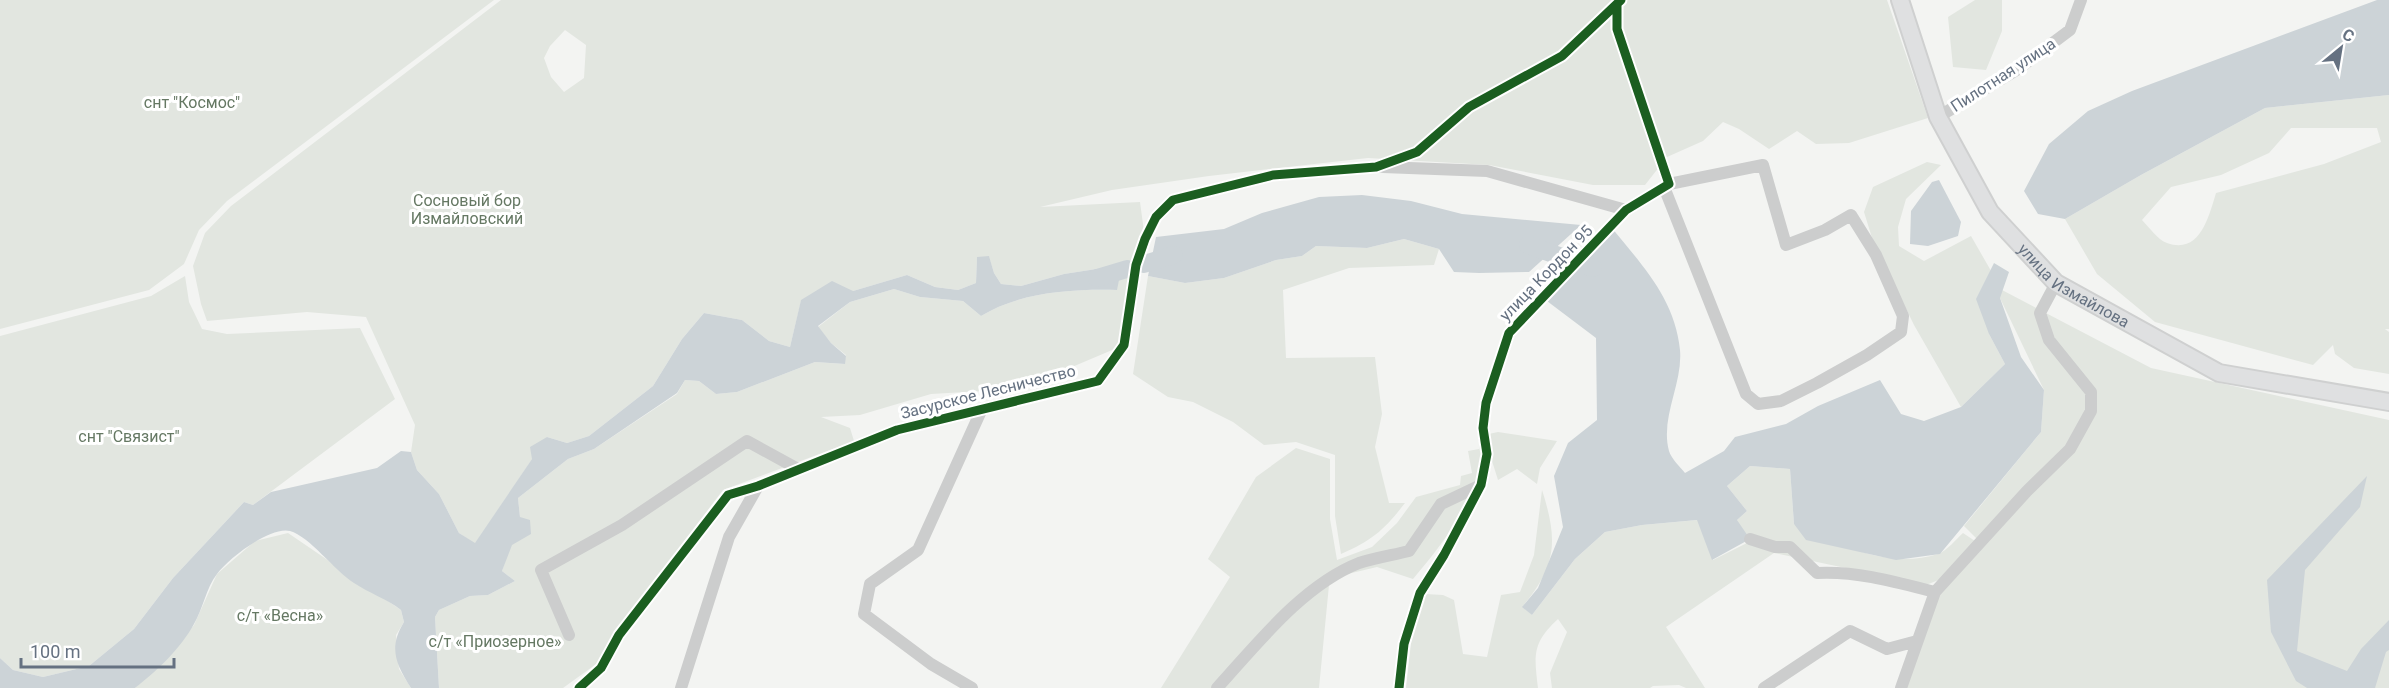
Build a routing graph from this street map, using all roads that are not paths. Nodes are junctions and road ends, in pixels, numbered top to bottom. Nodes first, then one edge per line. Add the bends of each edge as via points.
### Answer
1 (1900, 0) edge
2 (2081, 0) edge
3 (1619, 2) edge
4 (1938, 117) junction
5 (1376, 167) junction
6 (1667, 185) junction
7 (1626, 210) junction
8 (2056, 283) junction
9 (2389, 402) edge
10 (981, 411) junction
11 (798, 469) junction
12 (1481, 485) junction
13 (758, 486) junction
14 (1749, 539) dead end
15 (1935, 592) junction
16 (569, 635) dead end
17 (1917, 641) junction
18 (579, 688) edge
19 (681, 688) edge
20 (972, 688) edge
21 (1217, 688) edge
22 (1399, 688) edge
23 (1764, 688) edge
24 (1901, 688) edge

1 - 4 main road, улица Измайлова
2 - 4 street, Пилотная улица via 2070,30 2018,69
3 - 5 street, Засурское Лесничество via 1562,56 1469,107 1417,152
3 - 6 street, улица Кордон 95 via 1617,29
4 - 8 main road, улица Измайлова via 1990,212
5 - 7 street via 1487,171
5 - 10 street, Засурское Лесничество via 1273,176 1173,200 1156,217 1145,239 1136,265 1124,345 1098,381
6 - 6 street, улица Кордон 95 via 1746,394 1758,404 1781,401 1817,383 1901,332 1903,316 1876,255 1851,215 1825,230 1786,244 1763,165
6 - 7 street, улица Кордон 95
7 - 12 street, улица Кордон 95 via 1509,333 1486,403 1483,428 1487,454
8 - 9 main road, улица Измайлова via 2219,374
8 - 15 street via 2040,314 2049,340 2091,392 2091,411 2070,449
10 - 11 street, Засурское Лесничество via 897,430
10 - 20 street via 918,550 870,584 864,614 931,664
11 - 13 street, Засурское Лесничество
11 - 16 street via 747,441 622,525 542,570
12 - 21 street via 1441,504 1409,551 1359,563 1322,583 1283,617
12 - 22 street, улица Кордон 95 via 1420,593 1404,644
13 - 18 street, Засурское Лесничество via 728,495 619,635 601,668
13 - 19 street via 729,537
14 - 15 street via 1790,547 1817,573 1888,579
15 - 17 street
17 - 23 street via 1887,649 1850,631
17 - 24 street

